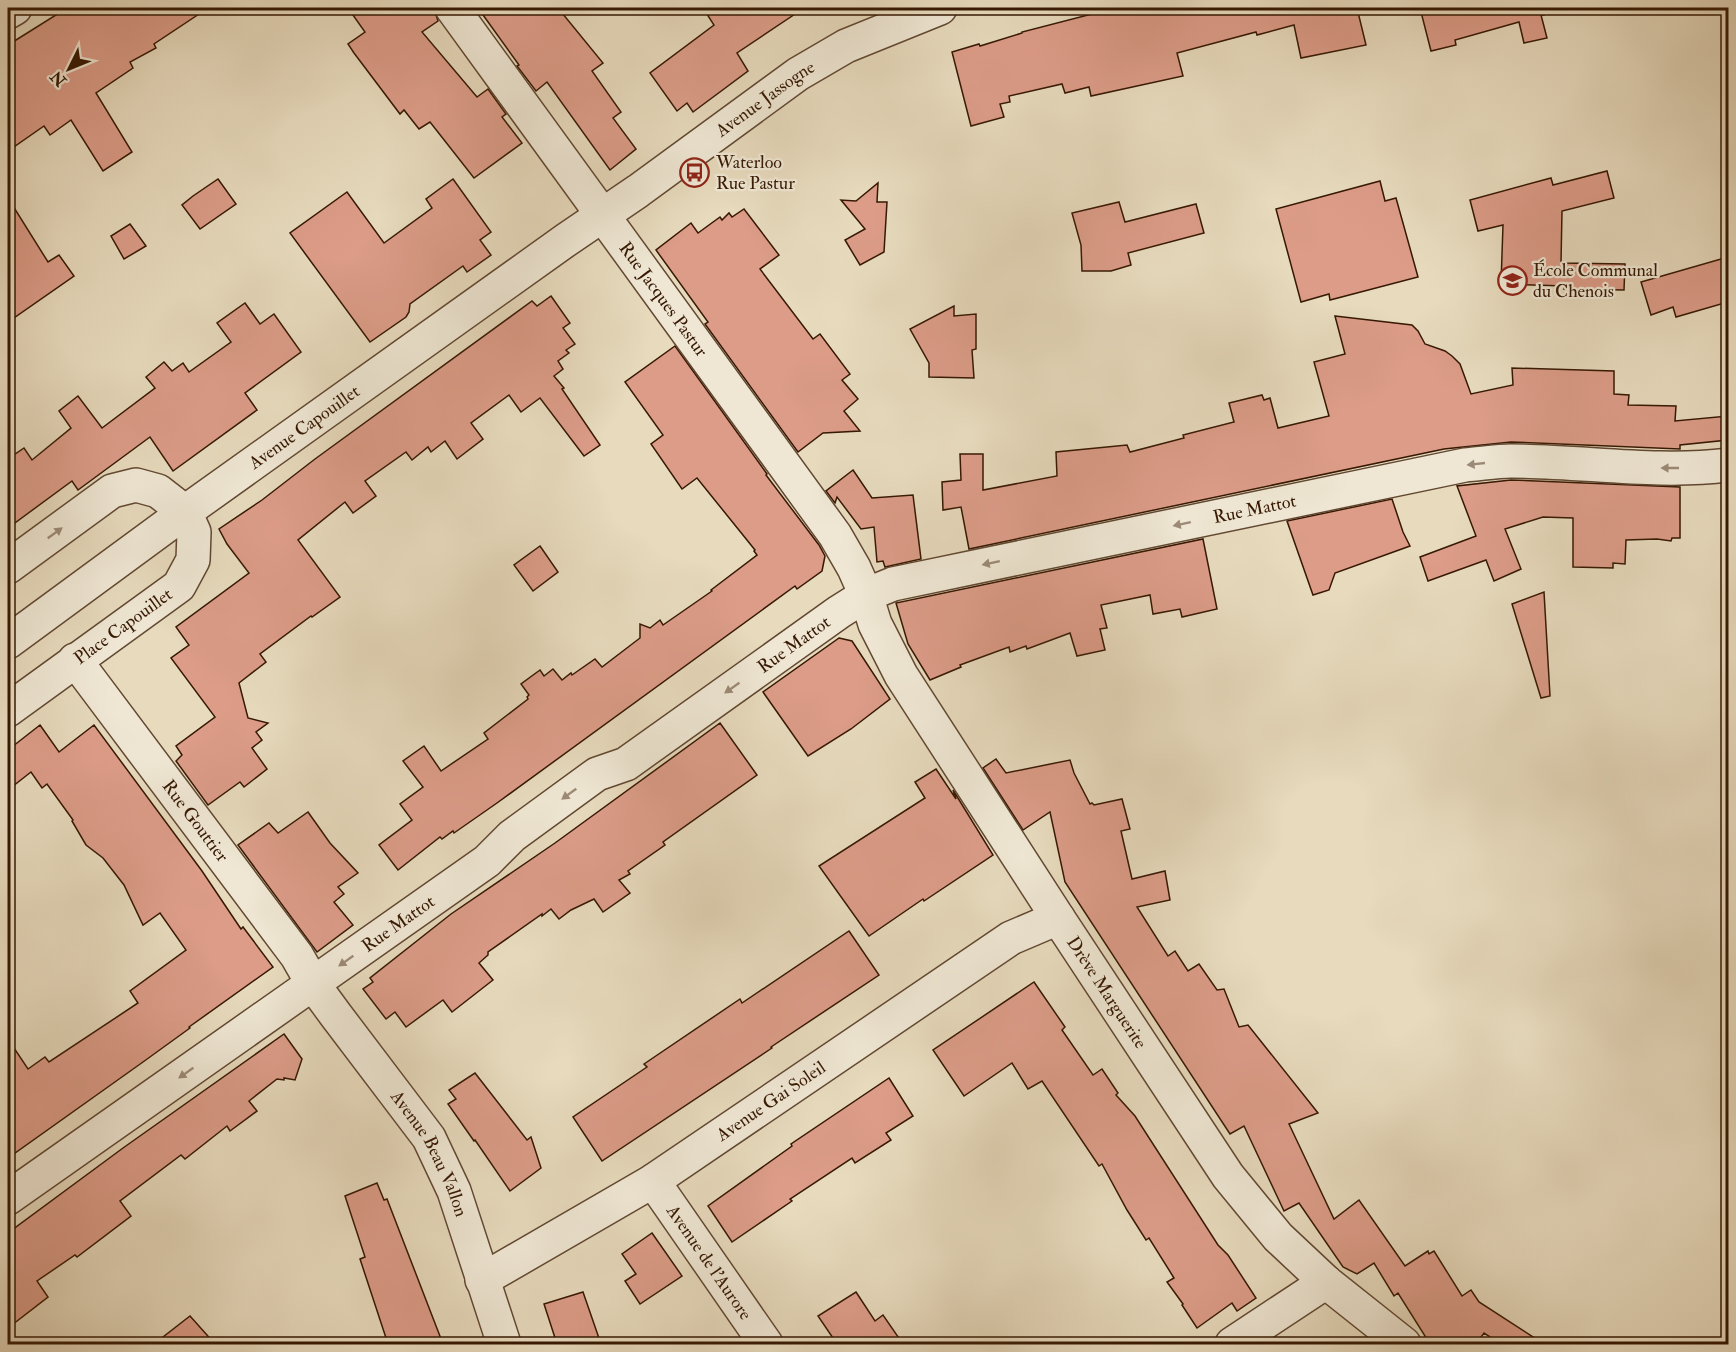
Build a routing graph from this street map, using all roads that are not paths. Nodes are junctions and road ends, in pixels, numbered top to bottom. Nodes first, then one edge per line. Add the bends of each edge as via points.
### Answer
1 (15, 8) edge
2 (452, 8) edge
3 (940, 8) edge
4 (8, 12) edge
5 (603, 215) junction
6 (1728, 465) edge
7 (185, 512) junction
8 (8, 567) edge
9 (866, 595) junction
10 (8, 642) edge
11 (75, 660) junction
12 (8, 710) edge
13 (1058, 918) junction
14 (313, 984) junction
15 (653, 1181) junction
16 (8, 1198) edge
17 (482, 1280) junction
18 (1326, 1282) junction
19 (504, 1344) edge
20 (766, 1344) edge
21 (1232, 1344) edge
22 (1404, 1344) edge

1 - 4 street
2 - 5 street, Rue Jacques Pastur
3 - 5 street, Avenue Jassogne via 846,46 798,74
5 - 7 street, Avenue Capouillet
5 - 9 street, Rue Jacques Pastur via 835,535
6 -> 9 street, Rue Mattot via 1652,468 1509,461 1465,465 893,584
8 -> 7 street via 112,491 136,486 158,491
7 - 10 street, Avenue Capouillet
7 - 11 street, Place Capouillet via 194,532 193,560 179,586
9 - 13 street, Drève Marguerite via 875,624 901,675
9 -> 14 street, Rue Mattot via 626,764 597,774 512,836 487,861
11 - 12 street, Place Capouillet
11 - 14 street, Rue Gouttier via 290,947
13 - 15 street, Avenue Gai Soleil via 1011,938
13 - 18 street, Drève Marguerite via 1228,1176 1278,1238
14 -> 16 street, Rue Mattot
14 - 17 street, Avenue Beau Vallon via 429,1138 454,1191
15 - 17 street, Avenue Gai Soleil
15 - 20 street, Avenue de l'Aurore
17 - 19 street, Avenue Beau Vallon
18 - 21 street
18 - 22 street, Drève Marguerite

